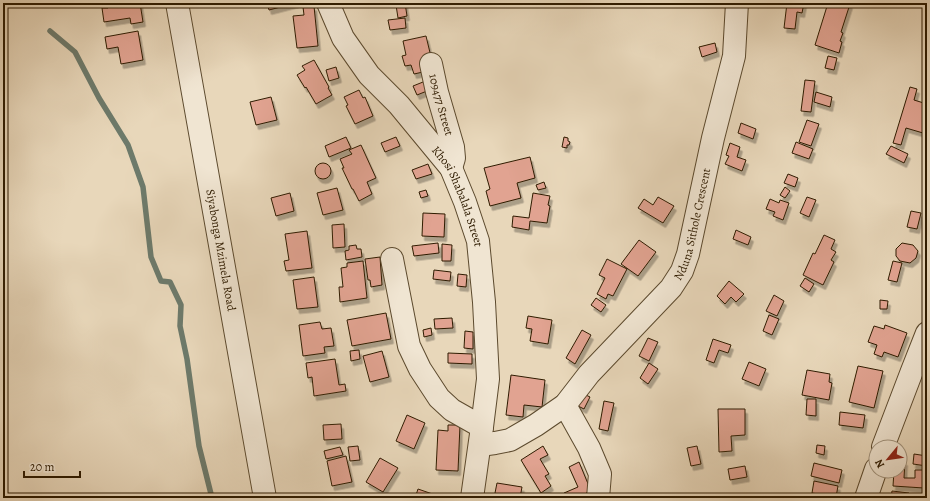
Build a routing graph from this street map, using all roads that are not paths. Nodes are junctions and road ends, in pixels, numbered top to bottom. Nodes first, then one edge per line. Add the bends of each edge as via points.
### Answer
1 (177, 3) edge
2 (328, 3) edge
3 (737, 3) edge
4 (431, 64) dead end
5 (451, 168) junction
6 (392, 259) dead end
7 (927, 333) edge
8 (564, 405) junction
9 (481, 436) junction
10 (887, 439) edge
11 (873, 479) edge
12 (265, 498) edge
13 (472, 498) edge
14 (598, 498) edge
15 (866, 498) edge

1 - 12 street, Siyabonga Mzimela Road
2 - 5 street, Khosi Shabalala Street via 343,38 369,75 399,105
3 - 8 street, Nduna Sithole Crescent via 734,56 684,265 671,288 589,374
4 - 5 street, 109477 Street via 453,147 454,158
5 - 9 street, Khosi Shabalala Street via 478,241 488,379
6 - 9 street via 409,346 420,369 439,398
7 - 10 street
8 - 9 street, Nduna Sithole Crescent via 510,440 495,443
8 - 14 street via 589,448 600,474
9 - 13 street, Khosi Shabalala Street
11 - 15 street

